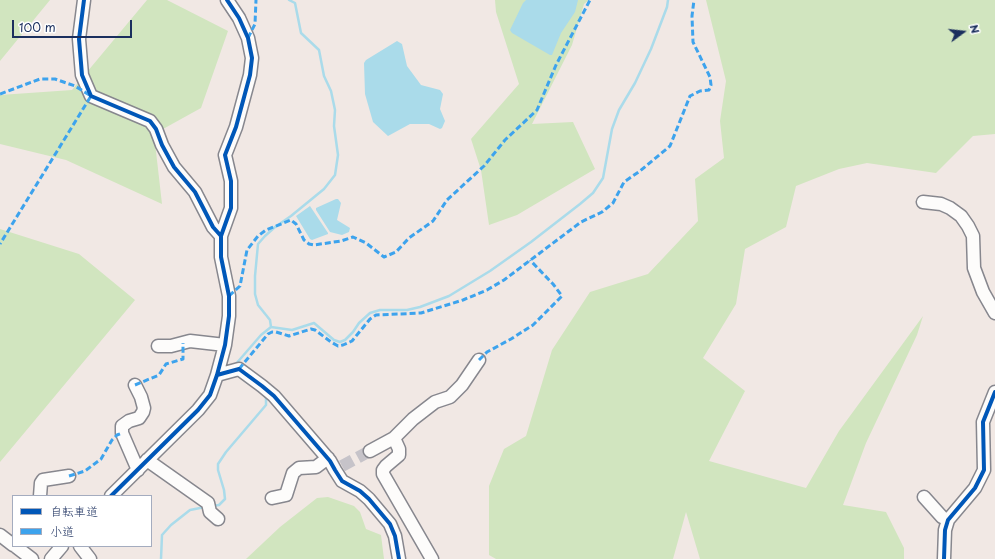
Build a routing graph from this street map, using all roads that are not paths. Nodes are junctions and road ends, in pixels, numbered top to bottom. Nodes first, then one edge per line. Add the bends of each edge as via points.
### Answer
1 (84, 0) edge
2 (227, 0) edge
3 (923, 202) dead end
4 (221, 236) junction
5 (995, 313) edge
6 (225, 345) junction
7 (158, 346) dead end
8 (479, 360) dead end
9 (227, 372) junction
10 (135, 385) dead end
11 (995, 392) edge
12 (394, 438) junction
13 (370, 452) tunnel mouth
14 (328, 458) junction
15 (148, 460) junction
16 (138, 470) junction
17 (69, 476) dead end
18 (40, 495) edge
19 (112, 495) edge
20 (924, 497) dead end
21 (272, 498) dead end
22 (218, 519) dead end
23 (948, 520) junction
24 (0, 535) edge
25 (12, 544) edge
26 (17, 547) edge
27 (61, 547) edge
28 (81, 547) edge
29 (32, 559) edge
30 (50, 559) edge
31 (90, 559) edge
32 (399, 559) edge
33 (432, 559) edge
34 (944, 559) edge

1 - 4 street via 79,38 82,75 91,96 150,121 174,167 195,192 213,227
2 - 4 street via 248,38 252,58 236,128 225,156 231,181 231,208
3 - 5 street via 950,208 961,216 968,226 973,236 974,268
4 - 6 street via 221,258 229,296
6 - 7 street via 190,341 171,346
6 - 9 street
8 - 12 street via 462,385 450,397 435,402 424,410
9 - 14 street via 262,386 274,396
9 - 15 street via 200,408
10 - 16 street via 141,397 143,412 139,418 122,426 122,433
11 - 23 street via 983,422 984,470 975,488
12 - 13 street
12 - 33 street via 400,449 399,455 386,466 383,474
14 - 21 street via 316,467 298,468 293,472 286,495
14 - 32 street via 339,468 342,481 369,499 390,524
15 - 16 street
15 - 22 street via 208,503 210,512
16 - 19 street
17 - 18 street via 43,480
20 - 23 street
23 - 34 street
24 - 25 street
26 - 29 street
27 - 30 street
28 - 31 street

